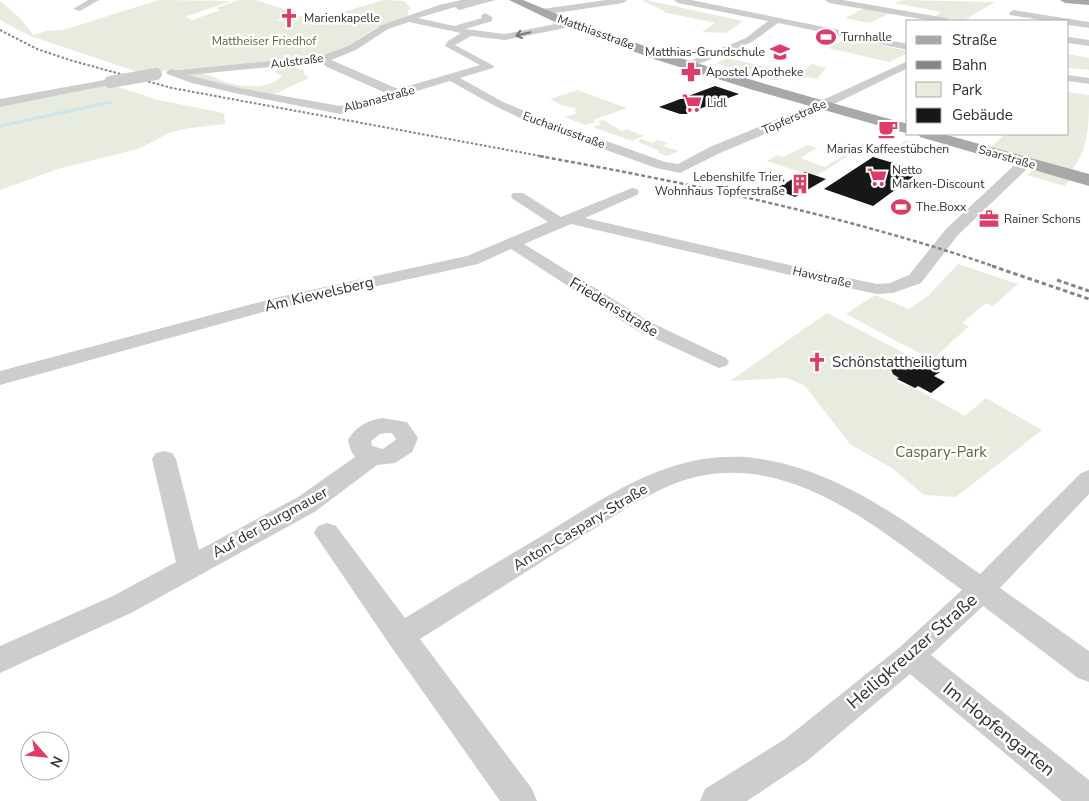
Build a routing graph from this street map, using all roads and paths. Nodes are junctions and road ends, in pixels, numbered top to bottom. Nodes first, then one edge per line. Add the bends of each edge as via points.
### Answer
1 (95, 0) edge
2 (472, 0) edge
3 (623, 0) edge
4 (678, 0) edge
5 (829, 0) edge
6 (1065, 0) edge
7 (488, 1) edge
8 (518, 1) edge
9 (1088, 1) edge
10 (1024, 3) dead end
11 (77, 9) dead end
12 (429, 11) junction
13 (542, 12) junction
14 (485, 16) dead end
15 (406, 19) junction
16 (776, 20) junction
17 (940, 20) edge
18 (1055, 20) edge
19 (1069, 22) edge
20 (570, 24) junction
21 (1089, 25) edge
22 (453, 29) junction
23 (469, 33) junction
24 (1069, 40) edge
25 (1089, 43) edge
26 (906, 48) edge
27 (323, 59) junction
28 (689, 65) junction
29 (906, 65) edge
30 (171, 72) junction
31 (452, 78) junction
32 (1069, 78) edge
33 (1089, 82) edge
34 (399, 94) junction
35 (0, 103) edge
36 (822, 105) junction
37 (906, 128) edge
38 (930, 135) edge
39 (1026, 162) junction
40 (680, 168) joint
41 (1089, 180) edge
42 (632, 192) dead end
43 (518, 196) dead end
44 (566, 221) junction
45 (512, 244) junction
46 (719, 362) dead end
47 (0, 378) edge
48 (372, 457) dead end
49 (164, 459) dead end
50 (1089, 479) edge
51 (327, 533) dead end
52 (190, 566) junction
53 (982, 590) junction
54 (400, 636) junction
55 (910, 656) junction
56 (0, 660) edge
57 (1089, 668) edge
58 (520, 801) edge
59 (717, 801) edge
60 (1089, 801) edge

1 - 11 street
2 - 12 street, Aulstraße
3 - 13 street
4 - 16 street
5 - 17 street
6 - 9 main road
7 - 8 street, Aulstraße
7 - 12 street, Aulstraße
8 - 13 main road, Matthiasstraße
10 - 18 street via 1010,15
12 - 15 street, Aulstraße
13 - 20 main road, Matthiasstraße
14 - 22 street via 489,20
15 - 22 street
15 - 27 street, Aulstraße via 375,32 352,48
16 - 26 street
16 - 28 street via 749,40
19 - 21 street
20 -> 23 street via 505,37
20 - 28 main road, Matthiasstraße
22 - 23 street
23 - 31 street, Albanastraße via 450,46 489,66
24 - 25 street
27 - 30 street, Aulstraße
27 - 34 street
28 - 36 main road, Matthiasstraße
29 - 36 street, Töpferstraße
30 - 34 street, Albanastraße via 239,91 340,110
30 - 35 street, Aulstraße, bridge
31 - 34 street, Albanastraße
31 - 40 street, Euchariusstraße via 530,118 670,168
32 - 33 street
36 - 37 main road
36 - 40 street, Töpferstraße
38 - 39 main road, Saarstraße
39 - 41 main road, Saarstraße
39 - 44 street, Hawstraße via 952,232 915,279 893,288 877,289
42 - 44 street, Am Kiewelsberg
43 - 44 street, Hawstraße
44 - 45 street, Am Kiewelsberg
45 - 46 street, Friedensstraße via 644,326
45 - 47 street, Am Kiewelsberg via 472,260 279,302
48 - 52 street, Auf der Burgmauer via 307,504
49 - 52 street
50 - 53 street, Heiligkreuzer Straße
51 - 54 street
52 - 56 street, Auf der Burgmauer via 123,604
53 - 54 street, Anton-Caspary-Straße via 873,511 830,489 807,479 760,467 719,465 696,468 660,480 628,496
53 - 55 street, Heiligkreuzer Straße
53 - 57 street, Anton-Caspary-Straße
54 - 58 street
55 - 59 street, Heiligkreuzer Straße via 796,750
55 - 60 street, Im Hopfengarten

